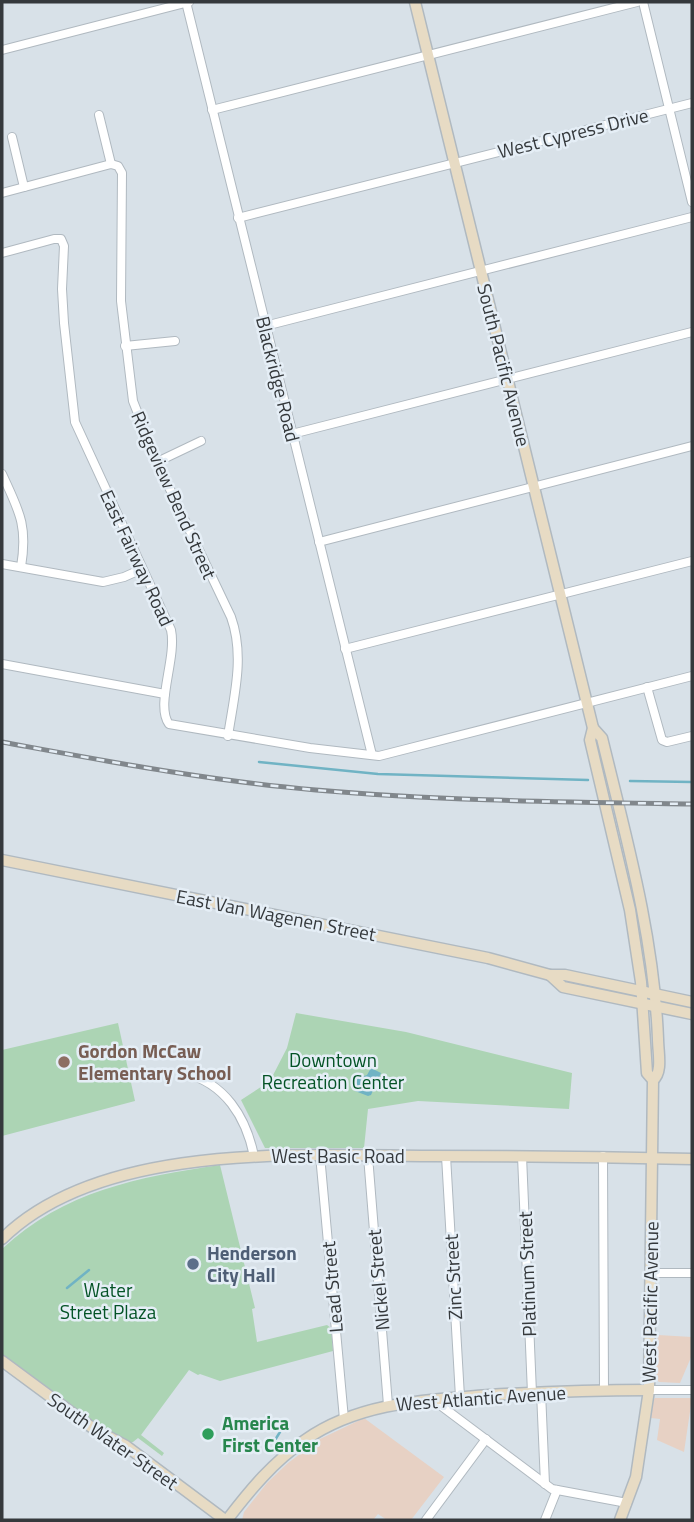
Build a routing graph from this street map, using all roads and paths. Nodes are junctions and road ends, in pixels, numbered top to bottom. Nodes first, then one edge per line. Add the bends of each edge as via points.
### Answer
1 (187, 2) edge
2 (415, 2) edge
3 (637, 2) edge
4 (643, 2) edge
5 (2, 50) edge
6 (428, 55) junction
7 (692, 103) edge
8 (669, 108) junction
9 (212, 110) junction
10 (99, 115) dead end
11 (12, 137) dead end
12 (454, 163) junction
13 (115, 165) junction
14 (24, 187) junction
15 (2, 193) edge
16 (692, 202) edge
17 (692, 217) edge
18 (238, 218) junction
19 (2, 253) edge
20 (481, 271) junction
21 (265, 326) junction
22 (692, 332) edge
23 (175, 341) dead end
24 (125, 346) junction
25 (508, 379) junction
26 (292, 434) junction
27 (201, 441) dead end
28 (692, 446) edge
29 (157, 462) junction
30 (2, 474) edge
31 (534, 487) junction
32 (319, 542) junction
33 (692, 561) edge
34 (2, 564) edge
35 (21, 567) junction
36 (142, 569) junction
37 (561, 595) junction
38 (345, 649) junction
39 (2, 664) edge
40 (692, 676) edge
41 (647, 688) junction
42 (165, 694) junction
43 (587, 703) junction
44 (229, 736) junction
45 (692, 736) edge
46 (372, 755) junction
47 (2, 860) edge
48 (649, 1000) junction
49 (692, 1002) edge
50 (692, 1014) edge
51 (184, 1073) dead end
52 (254, 1156) junction
53 (320, 1156) junction
54 (368, 1156) junction
55 (446, 1156) junction
56 (522, 1156) junction
57 (603, 1156) junction
58 (652, 1158) junction
59 (692, 1159) edge
60 (4, 1233) edge
61 (651, 1273) junction
62 (692, 1273) edge
63 (2, 1361) edge
64 (604, 1390) junction
65 (649, 1390) junction
66 (692, 1390) edge
67 (537, 1392) junction
68 (460, 1397) junction
69 (432, 1399) junction
70 (388, 1405) junction
71 (344, 1419) junction
72 (486, 1439) junction
73 (545, 1484) junction
74 (557, 1490) junction
75 (627, 1503) junction
76 (226, 1520) edge
77 (426, 1520) edge
78 (545, 1520) edge
79 (620, 1520) edge

1 - 5 street
1 - 9 street, Blackridge Road
2 - 6 street, South Pacific Avenue
3 - 6 street
4 - 8 street
6 - 9 street
6 - 12 street, South Pacific Avenue
7 - 8 street, West Cypress Drive
8 - 12 street, West Cypress Drive
8 - 16 street
9 - 18 street, Blackridge Road
10 - 13 street, Ridgeview Bend Street
11 - 14 street
12 - 18 street, West Cypress Drive
12 - 20 street, South Pacific Avenue
13 - 14 street
13 - 24 street, Ridgeview Bend Street via 123,179
14 - 15 street
17 - 20 street
18 - 21 street, Blackridge Road
19 - 36 street, East Fairway Road via 61,239 75,422
20 - 21 street
20 - 25 street, South Pacific Avenue
21 - 26 street, Blackridge Road
22 - 25 street
23 - 24 street
24 - 29 street, Ridgeview Bend Street via 133,401
25 - 26 street
25 - 31 street, South Pacific Avenue
26 - 32 street, Blackridge Road
27 - 29 street
28 - 31 street
29 - 44 street, Ridgeview Bend Street via 237,635 240,654
30 - 35 street via 22,520
31 - 32 street
31 - 37 street, South Pacific Avenue
32 - 38 street, Blackridge Road
33 - 37 street
34 - 35 street
35 - 36 street via 103,582
36 - 42 street, East Fairway Road via 172,638
37 - 38 street
37 - 43 street, South Pacific Avenue
38 - 46 street, Blackridge Road
39 - 42 street
40 - 41 street, East Fairway Road
41 - 43 street, East Fairway Road
41 - 45 street via 663,741
42 - 44 street, East Fairway Road via 163,710 169,724
43 - 46 street, East Fairway Road
43 - 48 street, South Pacific Avenue via 593,728 590,740
44 - 46 street, East Fairway Road
47 - 48 street, East Van Wagenen Street via 488,958 550,975 563,987
48 - 49 street
48 - 50 street
48 - 58 street, West Pacific Avenue
51 - 52 street via 206,1082 232,1102 243,1118
52 - 53 street, West Basic Road
52 - 60 street, West Basic Road via 108,1180 57,1200
53 - 54 street, West Basic Road
53 - 71 street, Lead Street
54 - 55 street, West Basic Road
54 - 70 street, Nickel Street
55 - 56 street, West Basic Road
55 - 68 street, Zinc Street
56 - 57 street, West Basic Road
56 - 67 street, Platinum Street
57 - 58 street, West Basic Road
57 - 64 street
58 - 59 street, West Basic Road
58 - 61 street, West Pacific Avenue
61 - 62 street
61 - 65 street, West Pacific Avenue
63 - 76 street, South Water Street
64 - 65 street, West Atlantic Avenue
64 - 67 street, West Atlantic Avenue
65 - 66 street, West Atlantic Avenue
65 - 75 street, West Pacific Avenue via 636,1477
67 - 68 street, West Atlantic Avenue
67 - 73 street, Platinum Street
68 - 69 street, West Atlantic Avenue
69 - 70 street, West Atlantic Avenue
69 - 72 street
70 - 71 street, West Atlantic Avenue
71 - 76 street, West Atlantic Avenue via 279,1460
72 - 73 street
72 - 77 street
73 - 74 street
74 - 75 street
74 - 78 street
75 - 79 street, West Pacific Avenue

